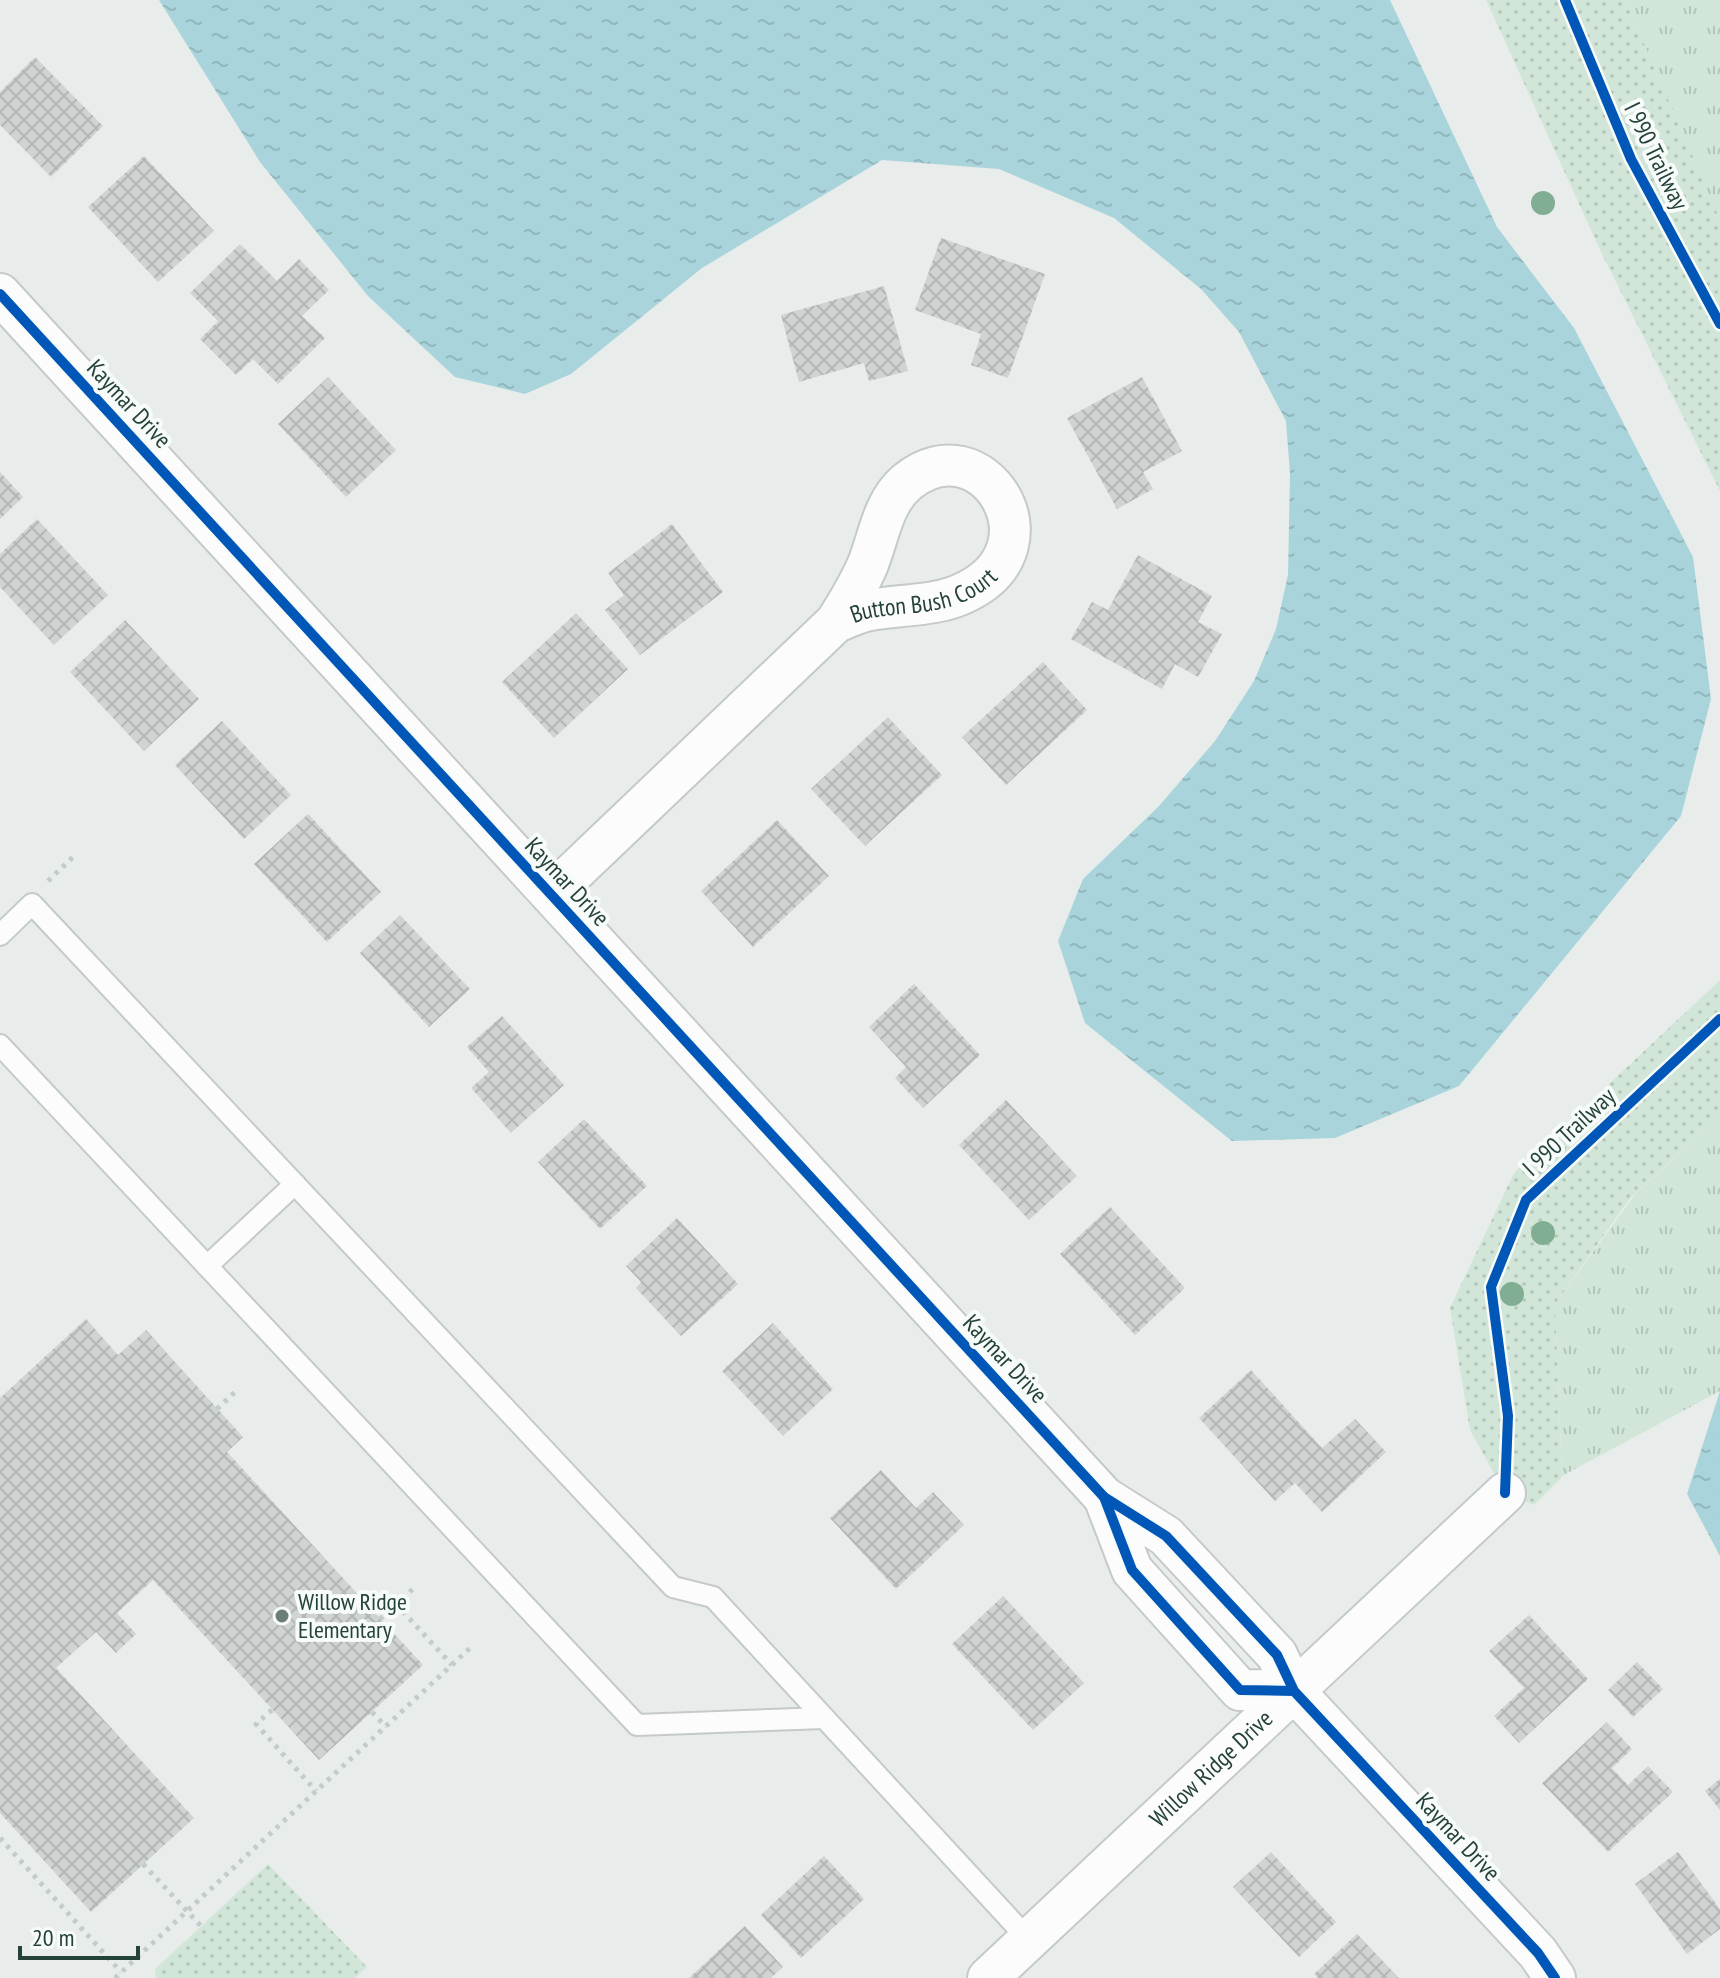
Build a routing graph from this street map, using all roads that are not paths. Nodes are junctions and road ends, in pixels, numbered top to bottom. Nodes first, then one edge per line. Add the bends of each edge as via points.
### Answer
1 (0, 294) edge
2 (836, 622) junction
3 (551, 894) junction
4 (0, 935) edge
5 (0, 1045) edge
6 (295, 1184) junction
7 (207, 1266) junction
8 (1505, 1493) dead end
9 (1294, 1691) junction
10 (824, 1718) junction
11 (1029, 1940) junction
12 (988, 1978) edge
13 (1555, 1978) edge

1 - 3 street, Kaymar Drive
2 - 2 street, Button Bush Court via 859,584 883,516 903,485 940,466 961,467 997,488 1011,527 999,566 984,581 945,600 868,610
2 - 3 street, Button Bush Court
3 - 9 street, Kaymar Drive via 1104,1497 1166,1536 1277,1655
4 - 6 lane via 32,904
5 - 7 lane
6 - 7 lane
6 - 10 lane via 673,1587 713,1597
7 - 10 lane via 637,1725
8 - 9 street, Willow Ridge Drive
9 - 11 street, Willow Ridge Drive
9 - 13 street, Kaymar Drive via 1538,1953
10 - 11 lane
11 - 12 street, Willow Ridge Drive

